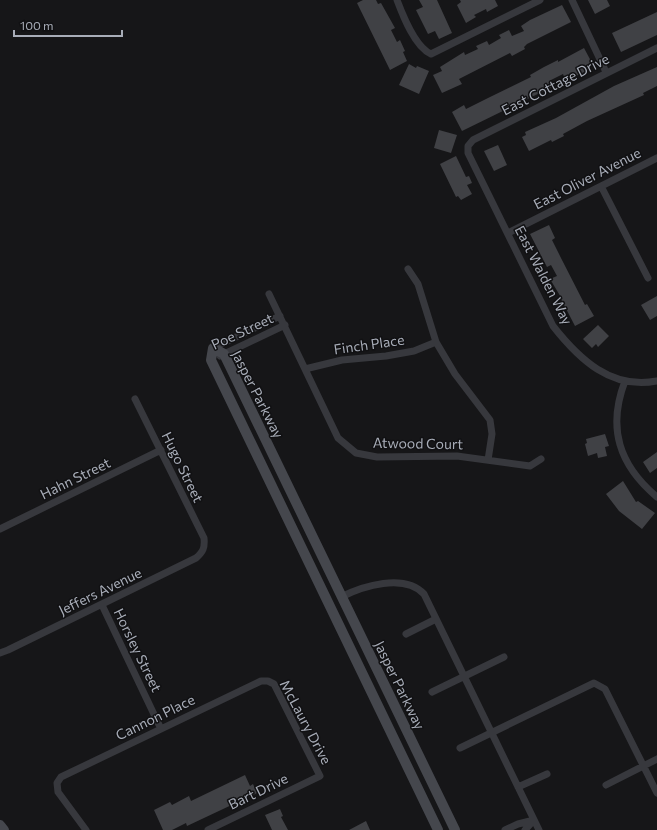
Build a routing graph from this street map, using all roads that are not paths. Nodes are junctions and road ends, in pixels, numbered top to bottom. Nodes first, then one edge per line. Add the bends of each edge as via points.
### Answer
1 (397, 0) edge
2 (540, 0) edge
3 (572, 0) edge
4 (657, 48) edge
5 (606, 72) junction
6 (468, 146) joint
7 (657, 158) edge
8 (601, 186) junction
9 (508, 233) junction
10 (408, 269) dead end
11 (648, 278) dead end
12 (269, 294) dead end
13 (280, 316) junction
14 (284, 325) junction
15 (436, 342) junction
16 (213, 348) junction
17 (224, 354) junction
18 (211, 360) junction
19 (306, 369) junction
20 (625, 381) junction
21 (657, 381) edge
22 (135, 399) dead end
23 (161, 450) junction
24 (541, 459) dead end
25 (488, 460) junction
26 (657, 497) edge
27 (0, 529) edge
28 (205, 546) joint
29 (341, 597) junction
30 (102, 605) junction
31 (436, 619) junction
32 (406, 634) dead end
33 (0, 652) edge
34 (504, 657) dead end
35 (464, 677) junction
36 (268, 681) joint
37 (432, 692) dead end
38 (161, 729) junction
39 (492, 732) junction
40 (460, 748) dead end
41 (657, 759) edge
42 (644, 766) junction
43 (547, 774) dead end
44 (320, 776) joint
45 (606, 785) dead end
46 (518, 787) junction
47 (657, 793) edge
48 (534, 820) junction
49 (0, 825) edge
50 (216, 828) edge
51 (4, 830) edge
52 (86, 830) edge
53 (208, 830) edge
54 (438, 830) edge
55 (455, 830) edge
56 (505, 830) edge
57 (525, 830) edge
58 (539, 830) edge

1 - 2 street via 418,43 424,51 431,54
3 - 5 street
4 - 5 street, East Cottage Drive
5 - 6 street, East Cottage Drive via 473,140
6 - 9 street, East Walden Way via 468,153
7 - 8 street, East Oliver Avenue
8 - 9 street, East Oliver Avenue
8 - 11 street
9 - 20 street, East Walden Way via 553,326 570,348 593,368
10 - 15 street via 418,284
12 - 13 street, Atwood Court
13 - 14 street, Atwood Court
13 - 16 street, Poe Street
14 - 17 street, Poe Street
14 - 19 street, Atwood Court
15 - 19 street, Finch Place via 414,351 342,360
15 - 25 street via 455,374 490,420 492,434
16 - 17 street, Jasper Parkway
16 - 18 street, Jasper Parkway
17 - 18 street, Poe Street
17 - 29 street, Jasper Parkway
18 - 54 street, Jasper Parkway
19 - 25 street, Atwood Court via 338,438 356,453 377,458 457,456
20 - 21 street, East Walden Way
20 - 26 street via 618,400 619,442 628,467
22 - 23 street, Hugo Street
23 - 27 street, Hahn Street
23 - 28 street, Hugo Street via 204,538
24 - 25 street, Atwood Court via 530,466
28 - 30 street, Jeffers Avenue via 196,558
29 - 31 street via 369,585 405,583 418,588 424,594
29 - 55 street, Jasper Parkway
30 - 33 street, Jeffers Avenue
30 - 38 street, Horsley Street
31 - 32 street
31 - 35 street
34 - 35 street
35 - 37 street
35 - 39 street
36 - 38 street, Cannon Place via 261,681
36 - 44 street, McLaury Drive via 274,684
38 - 52 street, Cannon Place via 61,777 57,783 58,792
39 - 40 street
39 - 42 street via 594,683 605,689
39 - 46 street
41 - 42 street
42 - 45 street
42 - 47 street
43 - 46 street
44 - 50 street, Bart Drive
46 - 48 street
48 - 56 street
48 - 57 street
48 - 58 street
49 - 51 street
50 - 53 street, Bart Drive

